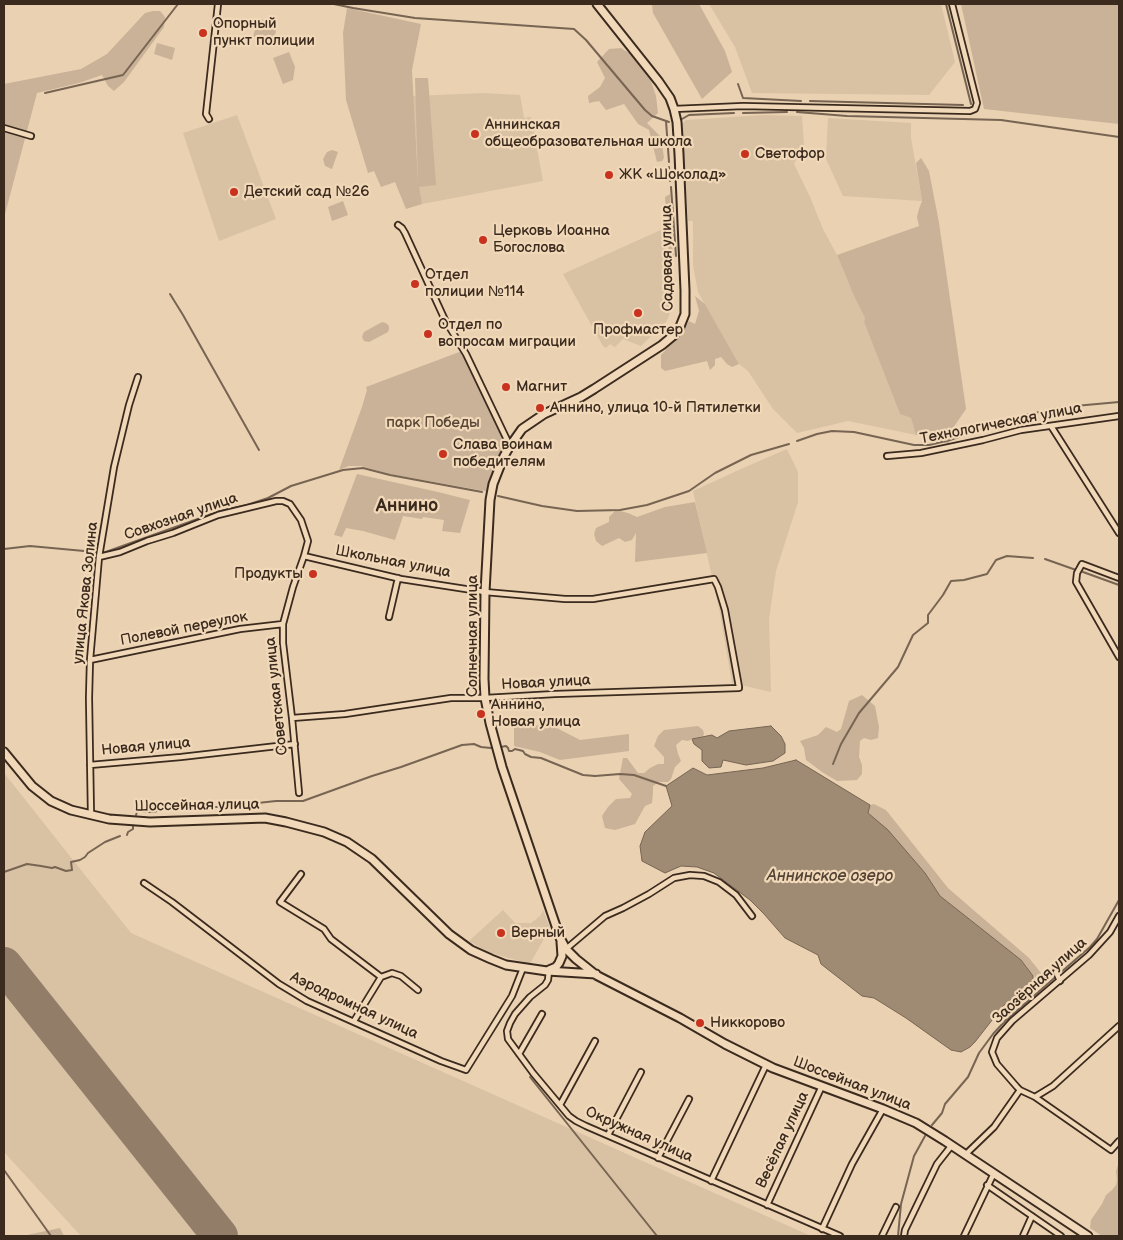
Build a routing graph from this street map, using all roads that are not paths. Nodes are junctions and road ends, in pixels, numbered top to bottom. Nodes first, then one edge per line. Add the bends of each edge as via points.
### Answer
1 (218, 4) edge
2 (598, 4) edge
3 (952, 4) edge
4 (674, 108) junction
5 (209, 119) dead end
6 (4, 128) edge
7 (31, 136) dead end
8 (398, 225) dead end
9 (138, 377) dead end
10 (1119, 416) edge
11 (1051, 426) junction
12 (510, 446) junction
13 (887, 456) dead end
14 (1119, 533) edge
15 (308, 541) joint
16 (304, 556) junction
17 (99, 557) junction
18 (398, 578) junction
19 (1119, 578) edge
20 (484, 592) junction
21 (389, 617) dead end
22 (283, 624) junction
23 (1119, 657) edge
24 (90, 660) junction
25 (740, 688) joint
26 (486, 698) junction
27 (292, 718) junction
28 (295, 744) junction
29 (4, 752) edge
30 (90, 765) junction
31 (299, 793) dead end
32 (91, 815) junction
33 (301, 874) dead end
34 (144, 883) dead end
35 (752, 916) dead end
36 (1119, 916) edge
37 (560, 939) junction
38 (566, 949) junction
39 (523, 968) junction
40 (548, 971) junction
41 (1056, 972) dead end
42 (596, 974) junction
43 (381, 977) junction
44 (1060, 980) junction
45 (418, 990) dead end
46 (542, 1014) dead end
47 (354, 1021) junction
48 (1119, 1026) edge
49 (595, 1041) dead end
50 (519, 1054) junction
51 (766, 1065) junction
52 (642, 1072) dead end
53 (822, 1086) junction
54 (1020, 1090) junction
55 (1035, 1097) junction
56 (689, 1099) dead end
57 (560, 1105) junction
58 (883, 1108) junction
59 (608, 1135) junction
60 (1119, 1141) edge
61 (952, 1145) junction
62 (966, 1154) junction
63 (658, 1158) junction
64 (994, 1173) junction
65 (711, 1181) junction
66 (987, 1186) junction
67 (767, 1205) junction
68 (896, 1207) dead end
69 (1032, 1216) junction
70 (822, 1229) junction
71 (840, 1236) edge
72 (882, 1236) edge
73 (904, 1236) edge
74 (964, 1236) edge
75 (1023, 1236) edge
76 (1061, 1236) edge
77 (1088, 1236) edge

1 - 5 street via 206,114
2 - 4 main road, Садовая улица via 659,82
3 - 4 street via 977,103 970,111 743,106
4 - 12 main road, Садовая улица via 685,290 682,322 662,345 580,397 544,414 522,429
6 - 7 street
8 - 12 street via 405,233 445,320 466,354
9 - 17 street, улица Якова Золина via 114,467
10 - 11 street, Технологическая улица
11 - 13 street, Технологическая улица via 921,453
11 - 14 street
12 - 20 main road, Солнечная улица via 498,469 490,500
15 - 16 street, Советская улица
15 - 17 street, Совхозная улица via 301,520 290,504 276,501 218,515
16 - 18 street, Школьная улица
16 - 22 street, Советская улица
17 - 24 street, улица Якова Золина
18 - 20 street, Школьная улица
18 - 21 street
19 - 23 street via 1082,564 1076,582
20 - 25 street, Школьная улица via 593,599 714,579 725,610
20 - 26 main road, Солнечная улица
22 - 24 street, Полевой переулок via 240,629
22 - 27 street, Советская улица
24 - 30 street, улица Якова Золина
25 - 26 street, Новая улица
26 - 27 street, Новая улица via 451,698 345,714
26 - 37 main road, Солнечная улица via 502,768
27 - 28 street, Советская улица
28 - 30 street, Новая улица
28 - 31 street, Советская улица
29 - 32 main road, Шоссейная улица via 32,786 51,801
30 - 32 street, улица Якова Золина
32 - 39 main road, Шоссейная улица via 150,822 265,818 324,832 347,842 372,859 449,934 471,950 506,965
33 - 43 street via 280,902 324,929 331,939
34 - 47 street, Аэродромная улица via 278,984 307,1001
35 - 38 street via 719,882 690,875 674,878 605,916
36 - 44 street, Заозёрная улица via 1110,932 1089,955
37 - 38 main road, Шоссейная улица
37 - 40 main road via 562,956 556,967
38 - 42 main road, Шоссейная улица
39 - 40 main road, Шоссейная улица
39 - 47 street, Аэродромная улица via 512,996 466,1070
40 - 42 main road, Шоссейная улица
40 - 50 street, Окружная улица via 545,985 515,1014 507,1031 508,1039
41 - 44 street
42 - 51 main road, Шоссейная улица
43 - 45 street via 392,973 401,976
43 - 47 street
44 - 54 street, Заозёрная улица via 997,1038 992,1052 995,1059
46 - 50 street
48 - 55 street via 1053,1086
49 - 57 street
50 - 57 street, Окружная улица
51 - 53 main road, Шоссейная улица
51 - 65 street
52 - 59 street
53 - 58 main road, Шоссейная улица
53 - 67 street, Весёлая улица
54 - 55 street
54 - 62 street via 994,1127
55 - 60 street via 1111,1150
56 - 63 street
57 - 59 street, Окружная улица via 576,1121
58 - 61 main road, Шоссейная улица
58 - 70 street
59 - 63 street, Окружная улица
61 - 62 main road, Шоссейная улица
61 - 73 street via 937,1164
62 - 64 main road, Шоссейная улица
63 - 65 street, Окружная улица
64 - 66 street
64 - 77 main road, Шоссейная улица
65 - 67 street, Окружная улица
66 - 69 street
66 - 74 street
67 - 70 street, Окружная улица
68 - 72 street
69 - 75 street
69 - 76 street
70 - 71 street, Окружная улица

